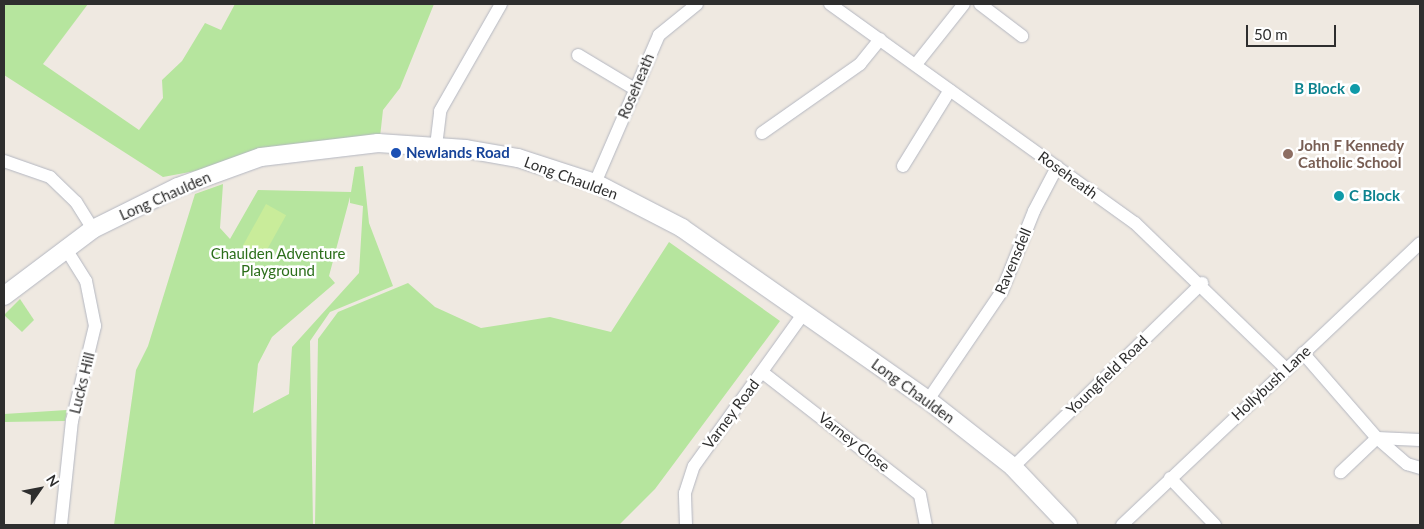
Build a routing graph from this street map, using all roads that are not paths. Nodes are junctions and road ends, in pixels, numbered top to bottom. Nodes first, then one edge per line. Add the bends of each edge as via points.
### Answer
1 (501, 4) edge
2 (698, 4) edge
3 (830, 4) edge
4 (964, 4) edge
5 (980, 4) edge
6 (849, 9) edge
7 (1022, 36) dead end
8 (880, 40) junction
9 (578, 55) dead end
10 (917, 63) junction
11 (633, 88) junction
12 (950, 90) junction
13 (762, 133) dead end
14 (436, 146) junction
15 (4, 161) edge
16 (903, 166) dead end
17 (1057, 167) junction
18 (595, 183) junction
19 (93, 229) junction
20 (1420, 243) edge
21 (65, 247) junction
22 (1202, 283) junction
23 (4, 296) edge
24 (804, 314) junction
25 (1304, 352) junction
26 (1286, 369) junction
27 (762, 372) junction
28 (928, 400) junction
29 (1377, 438) junction
30 (1420, 440) edge
31 (1013, 467) junction
32 (1420, 468) edge
33 (1341, 472) dead end
34 (1170, 478) junction
35 (61, 525) edge
36 (686, 525) edge
37 (926, 525) edge
38 (1068, 525) edge
39 (1122, 525) edge
40 (1215, 525) edge

1 - 14 street via 440,111
2 - 11 street, Roseheath via 659,35
3 - 6 street, Roseheath
4 - 10 street
5 - 7 street
6 - 8 street, Roseheath
8 - 10 street, Roseheath
8 - 13 street via 860,64
9 - 11 street
10 - 12 street, Roseheath
11 - 18 street, Roseheath
12 - 16 street
12 - 17 street, Roseheath
14 - 18 street, Long Chaulden via 518,158
14 - 19 street, Long Chaulden via 352,144 261,157 178,187
15 - 19 street via 50,177 76,202
17 - 22 street, Roseheath via 1135,223
17 - 28 street, Ravensdell via 1034,211 1002,290
18 - 24 street, Long Chaulden via 682,228
19 - 21 street, Long Chaulden
20 - 25 street, Hollybush Lane
21 - 23 street, Long Chaulden
21 - 35 street, Lucks Hill via 86,281 95,326 72,422
22 - 26 street, Roseheath
22 - 31 street, Youngfield Road
24 - 27 street, Varney Road
24 - 28 street, Long Chaulden
25 - 26 street, Hollybush Lane
25 - 29 street
26 - 34 street, Hollybush Lane
27 - 36 street, Varney Road via 694,466 685,493
27 - 37 street, Varney Close via 920,495
28 - 31 street, Long Chaulden
29 - 30 street
29 - 32 street via 1407,464
29 - 33 street
31 - 38 street, Long Chaulden
34 - 39 street, Hollybush Lane
34 - 40 street

